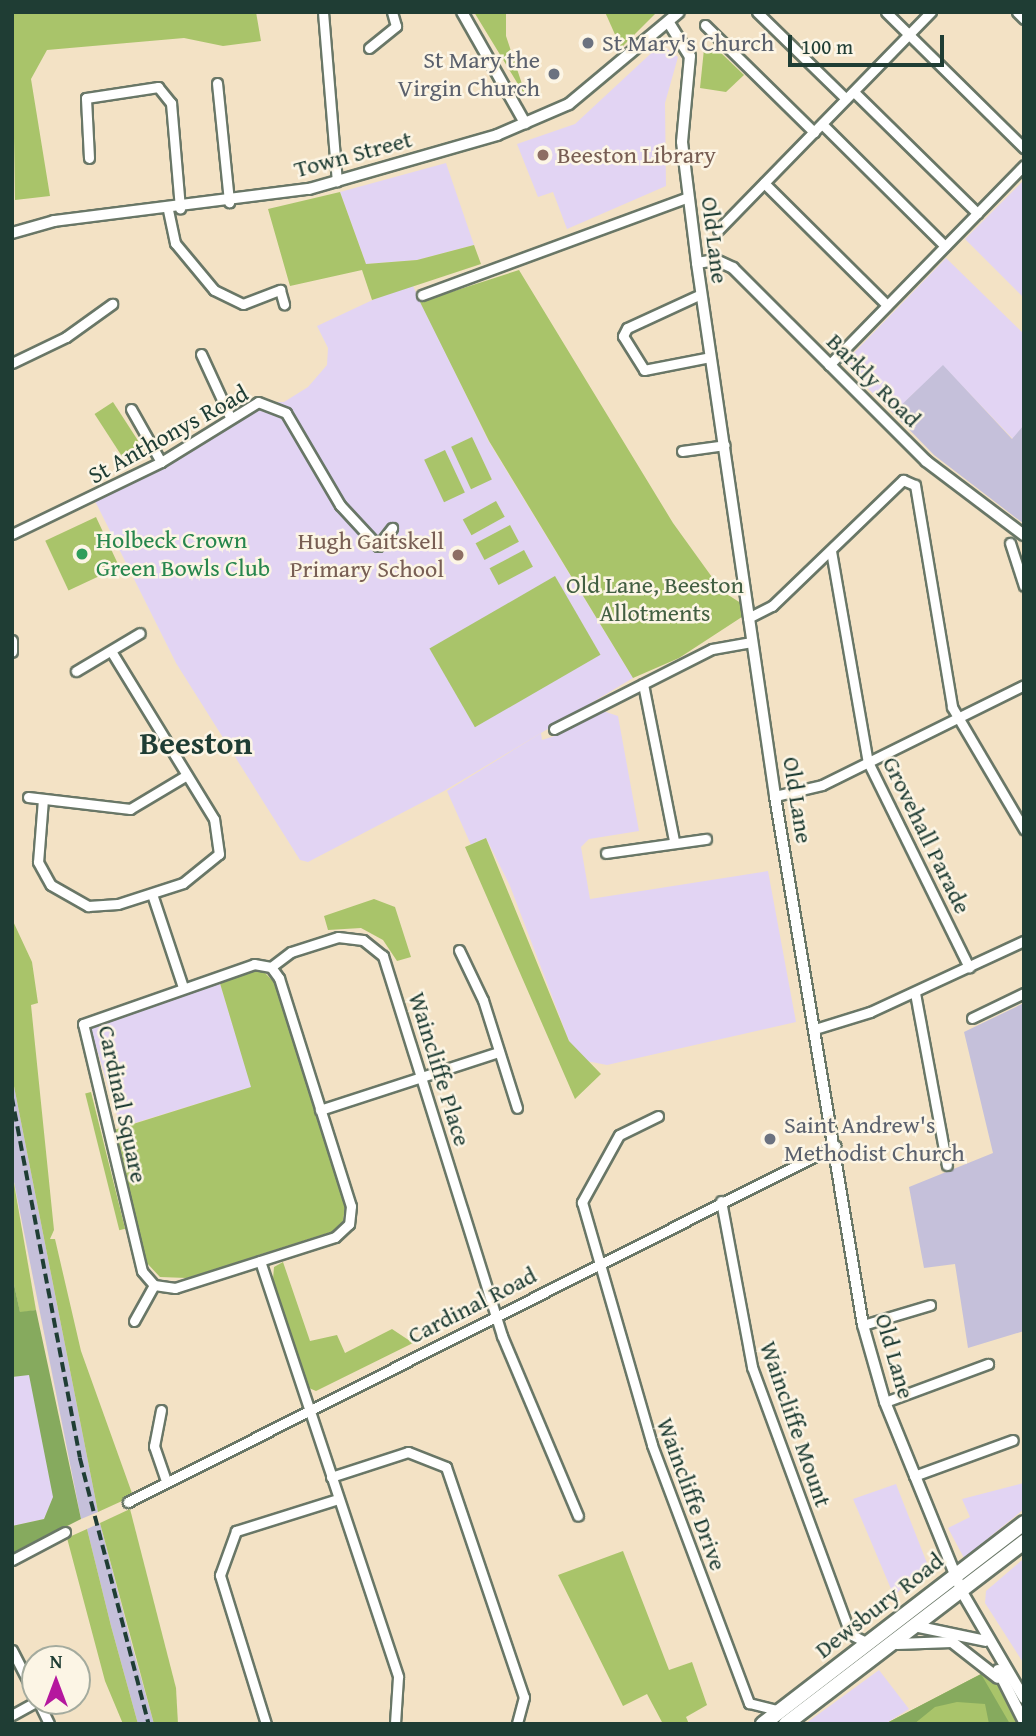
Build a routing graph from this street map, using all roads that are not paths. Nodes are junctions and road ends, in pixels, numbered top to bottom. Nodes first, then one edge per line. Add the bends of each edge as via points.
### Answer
1 (323, 12) edge
2 (392, 12) edge
3 (462, 12) edge
4 (679, 12) edge
5 (757, 12) edge
6 (886, 12) edge
7 (931, 12) edge
8 (1017, 12) edge
9 (1024, 19) edge
10 (669, 23) junction
11 (705, 25) dead end
12 (909, 35) junction
13 (369, 48) dead end
14 (217, 83) dead end
15 (854, 92) junction
16 (846, 100) junction
17 (526, 124) junction
18 (822, 124) junction
19 (814, 132) junction
20 (1024, 148) edge
21 (89, 158) dead end
22 (1024, 165) edge
23 (337, 181) junction
24 (764, 183) junction
25 (688, 197) junction
26 (229, 202) junction
27 (180, 209) junction
28 (168, 210) junction
29 (977, 213) junction
30 (718, 230) dead end
31 (12, 233) edge
32 (945, 246) junction
33 (697, 263) junction
34 (701, 294) junction
35 (422, 295) dead end
36 (112, 304) dead end
37 (284, 304) dead end
38 (887, 305) junction
39 (201, 354) dead end
40 (710, 357) junction
41 (12, 363) edge
42 (829, 365) junction
43 (131, 409) dead end
44 (230, 417) junction
45 (725, 445) junction
46 (682, 451) dead end
47 (161, 462) junction
48 (392, 528) dead end
49 (12, 534) edge
50 (1024, 536) edge
51 (1010, 543) dead end
52 (831, 551) junction
53 (1024, 586) edge
54 (748, 618) junction
55 (141, 633) dead end
56 (12, 641) edge
57 (751, 642) junction
58 (111, 651) junction
59 (12, 652) edge
60 (76, 671) dead end
61 (643, 684) junction
62 (1024, 685) edge
63 (958, 717) junction
64 (554, 729) dead end
65 (868, 762) junction
66 (187, 775) junction
67 (775, 796) junction
68 (28, 797) dead end
69 (43, 799) junction
70 (1024, 829) edge
71 (706, 839) dead end
72 (674, 841) junction
73 (606, 853) dead end
74 (152, 894) junction
75 (1024, 941) edge
76 (459, 950) dead end
77 (271, 967) junction
78 (969, 967) junction
79 (183, 987) junction
80 (915, 993) junction
81 (1024, 993) edge
82 (972, 1017) dead end
83 (815, 1029) junction
84 (499, 1052) junction
85 (421, 1076) junction
86 (517, 1108) dead end
87 (320, 1110) junction
88 (658, 1116) dead end
89 (835, 1146) junction
90 (947, 1165) dead end
91 (721, 1201) junction
92 (260, 1261) junction
93 (599, 1263) junction
94 (154, 1285) junction
95 (930, 1305) dead end
96 (495, 1314) junction
97 (134, 1321) dead end
98 (863, 1325) junction
99 (988, 1364) dead end
100 (885, 1402) junction
101 (308, 1408) junction
102 (161, 1410) dead end
103 (1013, 1440) dead end
104 (914, 1476) junction
105 (331, 1477) junction
106 (166, 1481) junction
107 (338, 1499) junction
108 (128, 1503) dead end
109 (579, 1516) dead end
110 (1024, 1523) edge
111 (65, 1532) dead end
112 (1024, 1542) edge
113 (12, 1560) edge
114 (955, 1575) junction
115 (962, 1592) junction
116 (891, 1625) junction
117 (919, 1627) junction
118 (986, 1642) junction
119 (868, 1643) junction
120 (897, 1644) junction
121 (12, 1650) edge
122 (999, 1664) junction
123 (21, 1668) edge
124 (998, 1678) junction
125 (1024, 1698) edge
126 (784, 1717) edge
127 (1024, 1722) edge
128 (266, 1724) edge
129 (395, 1724) edge
130 (517, 1724) edge
131 (763, 1724) edge

1 - 23 street
2 - 13 street via 396,26
3 - 17 street
4 - 10 street, Town Street
5 - 16 street
6 - 12 street
7 - 12 street
8 - 9 street
10 - 17 street, Town Street via 569,104
10 - 25 street, Old Lane via 691,56 682,142
11 - 19 street
12 - 15 street
12 - 20 street
14 - 26 street
15 - 16 street
15 - 29 street
16 - 18 street
17 - 23 street, Town Street
18 - 19 street
18 - 32 street
19 - 24 street
21 - 27 street via 82,116 86,98 158,87 171,103
22 - 29 street
23 - 26 street, Town Street
24 - 30 street
24 - 38 street
25 - 33 street, Old Lane
25 - 35 street
26 - 27 street, Town Street
27 - 28 street, Town Street
28 - 31 street, Town Street via 54,221
28 - 37 street via 175,243 214,290 243,304 285,288
29 - 32 street
32 - 38 street
33 - 34 street, Old Lane
33 - 42 street, Barkly Road via 716,260 733,268
34 - 40 street, Old Lane
34 - 40 street via 627,328 623,336 644,370
36 - 41 street via 66,337
38 - 42 street
39 - 44 street
40 - 45 street, Old Lane
42 - 50 street, Barkly Road via 926,461
43 - 47 street
44 - 47 street, St Anthonys Road
44 - 48 street, St Anthonys Road via 258,402 286,412 340,505 378,546
45 - 46 street
45 - 54 street, Old Lane
47 - 49 street, St Anthonys Road
51 - 53 street
52 - 54 street via 772,606
52 - 63 street via 903,480 915,485
52 - 65 street, Grovehall Parade
54 - 57 street, Old Lane
55 - 58 street
56 - 59 street
57 - 61 street via 712,649
57 - 67 street, Old Lane
58 - 60 street
58 - 66 street
61 - 64 street
61 - 72 street
62 - 63 street
63 - 65 street
63 - 70 street
65 - 67 street via 822,785
65 - 78 street, Grovehall Parade
66 - 69 street via 130,809
66 - 74 street via 214,819 219,854 198,877
67 - 83 street, Old Lane
68 - 69 street
69 - 74 street via 38,862 61,894 102,907
71 - 72 street
72 - 73 street
74 - 79 street
75 - 78 street
76 - 84 street
77 - 79 street, Cardinal Square via 254,964
77 - 85 street, Waincliffe Place via 291,952 338,937 375,947 388,966
77 - 87 street
78 - 80 street
79 - 94 street, Cardinal Square via 83,1024 142,1271
80 - 83 street
80 - 90 street
81 - 82 street
83 - 89 street, Old Lane
84 - 85 street
84 - 86 street
85 - 87 street
85 - 96 street, Waincliffe Place
87 - 92 street via 351,1206 349,1224 335,1237
88 - 93 street, Waincliffe Drive via 619,1135 582,1193
89 - 91 street, Cardinal Road
89 - 98 street, Old Lane
91 - 93 street, Cardinal Road
91 - 119 street, Waincliffe Mount via 752,1367 850,1634
92 - 94 street via 175,1289
92 - 101 street
93 - 96 street, Cardinal Road
93 - 126 street, Waincliffe Drive via 652,1445 749,1703
94 - 97 street
95 - 98 street
96 - 101 street, Cardinal Road
96 - 109 street, Waincliffe Place
98 - 100 street, Old Lane
99 - 100 street
100 - 104 street, Old Lane
101 - 105 street
101 - 106 street, Cardinal Road
102 - 106 street via 154,1446
103 - 104 street
104 - 114 street, Old Lane
105 - 107 street
105 - 130 street via 408,1452 446,1467 524,1697
106 - 108 street, Cardinal Road
107 - 128 street via 236,1531 220,1575
107 - 129 street via 398,1677
110 - 114 main road, Dewsbury Road
111 - 113 street
112 - 115 main road, Dewsbury Road
114 - 115 street, Old Lane
114 - 116 main road, Dewsbury Road
115 - 117 main road, Dewsbury Road
115 - 118 street, Old Lane
116 - 117 main road
116 - 119 main road, Dewsbury Road
117 - 118 street
117 - 120 main road, Dewsbury Road
118 - 122 street, Old Lane
119 - 126 main road, Dewsbury Road
120 - 124 street via 952,1642
120 - 126 main road, Dewsbury Road
121 - 123 street
122 - 124 street
122 - 125 street, Old Lane
124 - 127 street
126 - 131 main road, Dewsbury Road

